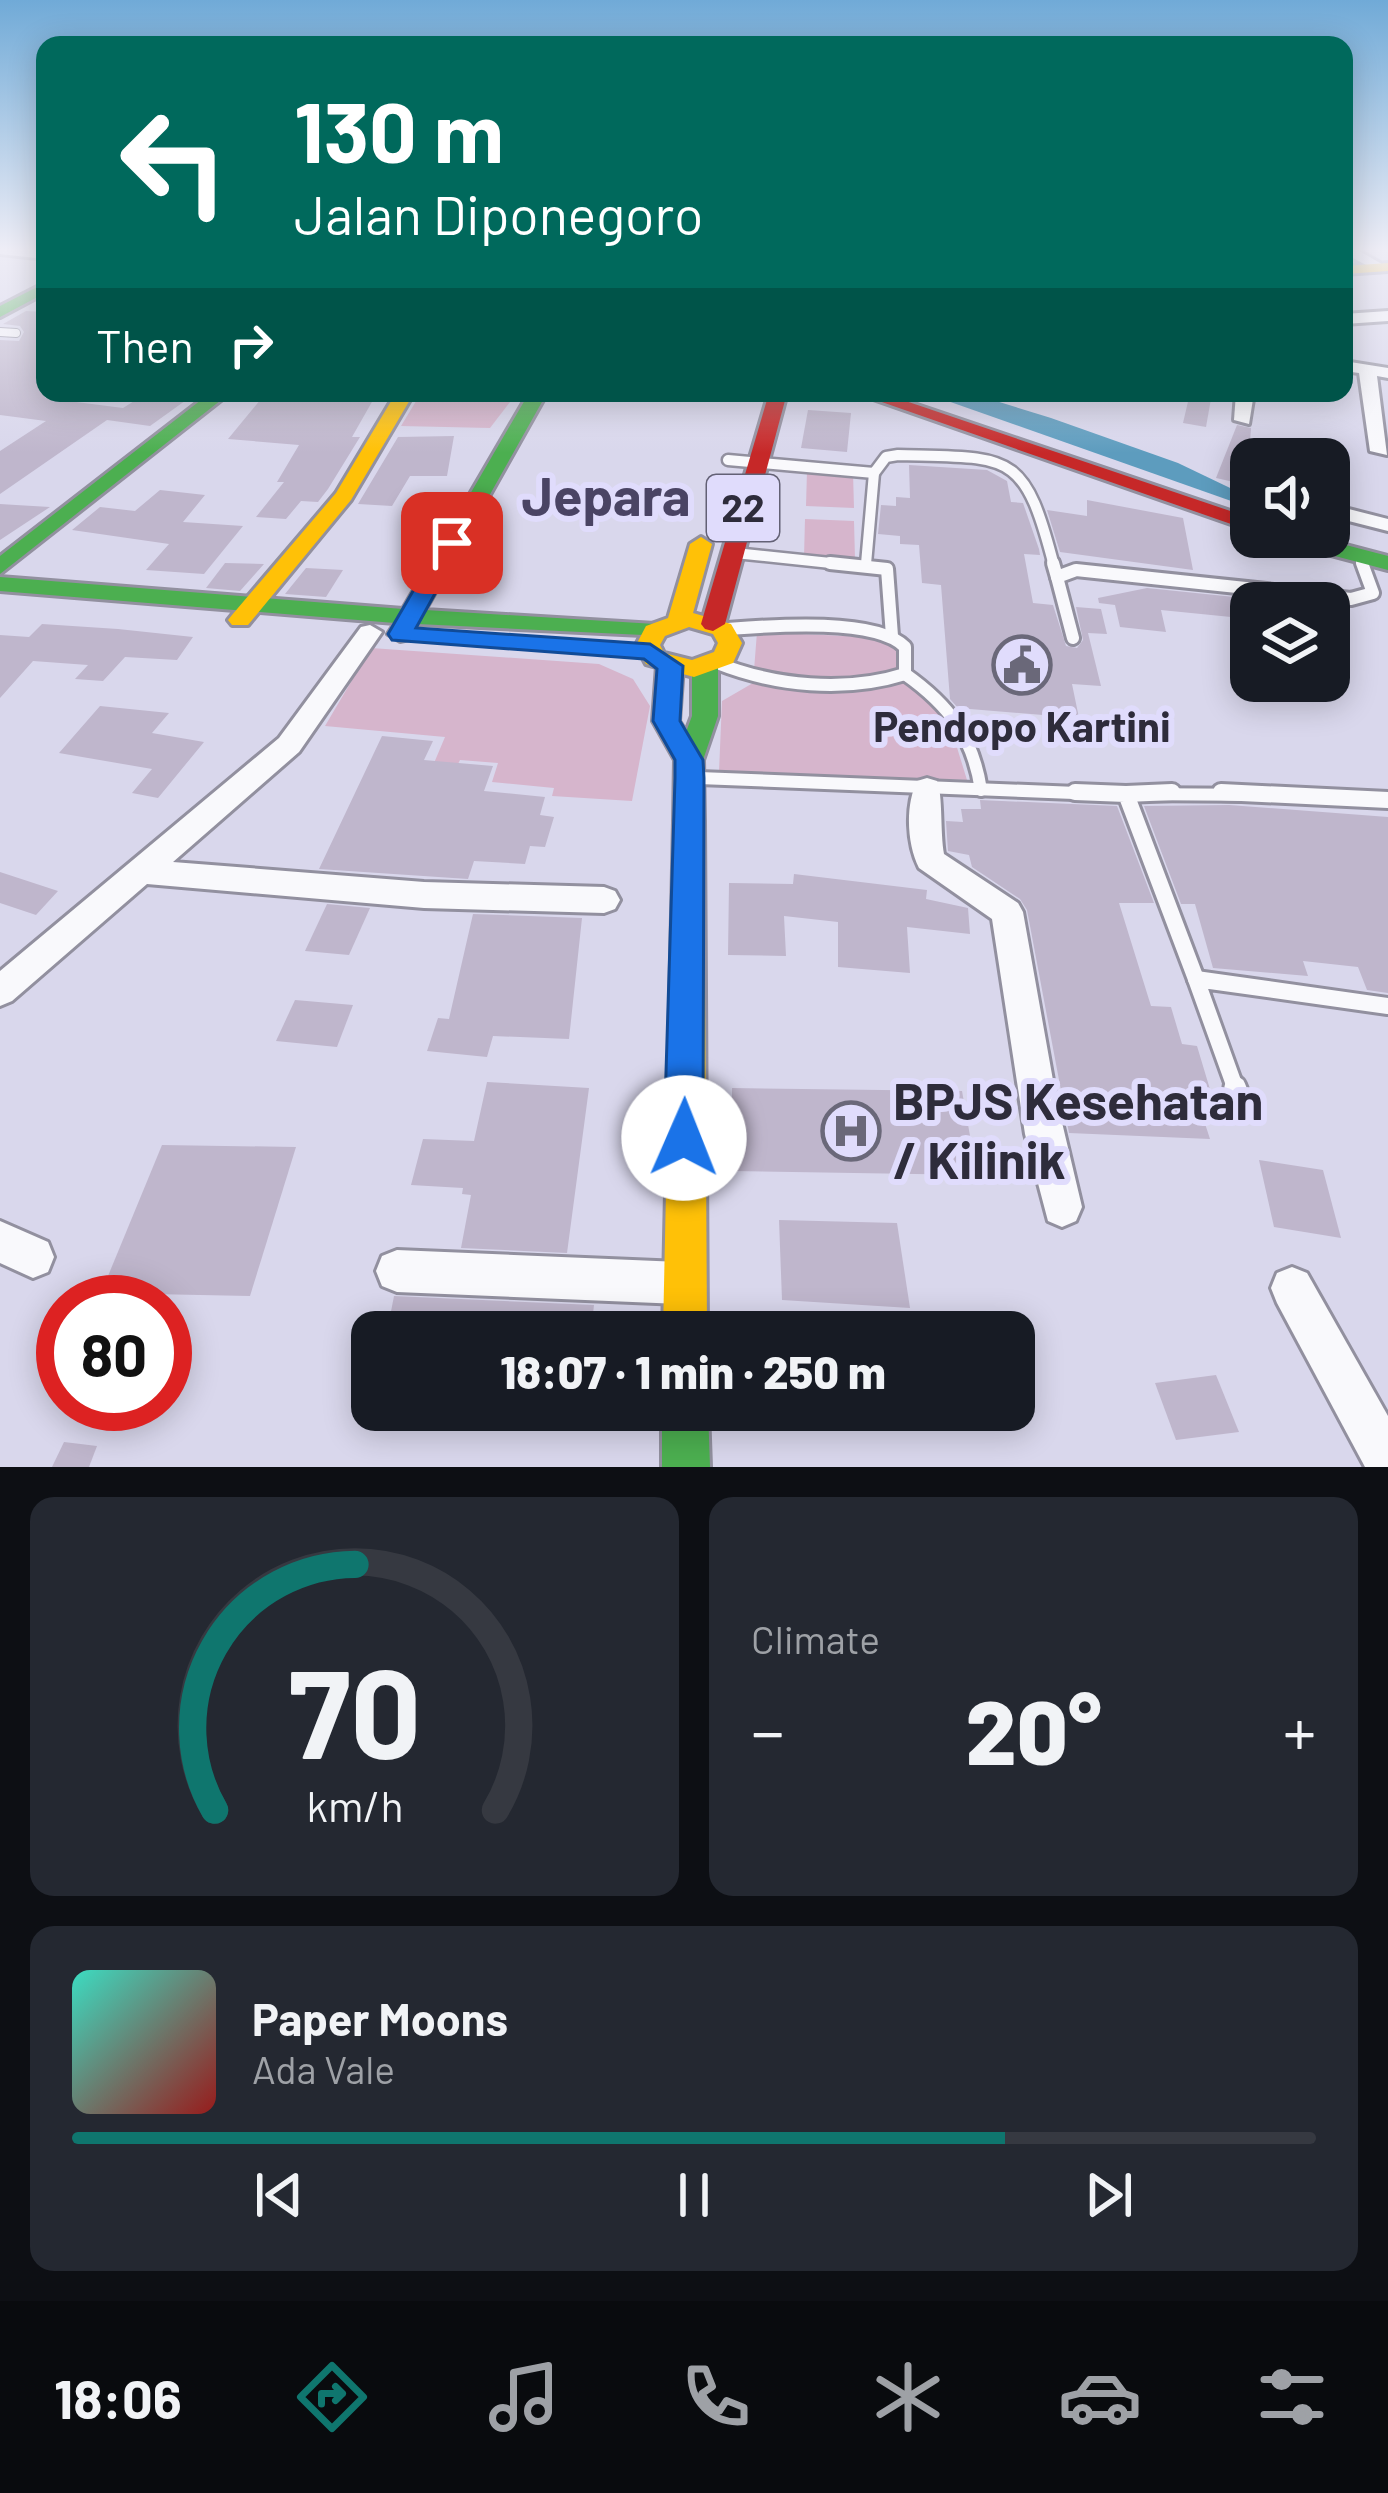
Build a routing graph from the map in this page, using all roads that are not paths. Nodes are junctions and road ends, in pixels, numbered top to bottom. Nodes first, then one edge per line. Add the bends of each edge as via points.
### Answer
1 (8, 323) edge
2 (0, 332) edge
3 (1353, 368) edge
4 (1367, 370) junction
5 (1388, 373) edge
6 (210, 402) edge
7 (400, 402) edge
8 (532, 402) edge
9 (749, 402) edge
10 (775, 402) edge
11 (893, 402) edge
12 (1245, 402) edge
13 (1244, 420) dead end
14 (1380, 451) dead end
15 (728, 460) junction
16 (757, 463) junction
17 (874, 473) junction
18 (1230, 512) edge
19 (1350, 516) edge
20 (1388, 525) edge
21 (730, 553) junction
22 (1374, 560) edge
23 (866, 564) junction
24 (0, 567) edge
25 (1057, 577) junction
26 (0, 584) edge
27 (0, 605) edge
28 (245, 614) junction
29 (717, 627) junction
30 (393, 628) junction
31 (892, 636) junction
32 (1073, 638) dead end
33 (664, 642) junction
34 (711, 665) junction
35 (905, 674) junction
36 (689, 769) junction
37 (927, 788) junction
38 (981, 790) junction
39 (1126, 794) junction
40 (1388, 800) edge
41 (141, 872) junction
42 (604, 900) dead end
43 (6, 977) edge
44 (1196, 979) junction
45 (1388, 1006) edge
46 (1240, 1097) dead end
47 (1062, 1207) dead end
48 (397, 1271) dead end
49 (684, 1283) junction
50 (1292, 1288) dead end
51 (685, 1311) edge
52 (686, 1431) edge
53 (1388, 1462) edge
54 (686, 1467) edge

1 - 2 lane
3 - 4 street
4 - 5 street
4 - 14 street
6 - 24 main road
7 - 28 main road via 344,496
8 - 30 main road
9 - 15 main road, 22
10 - 16 main road, 22
11 - 18 main road
12 - 13 street
15 - 16 lane
15 - 33 main road, 22
16 - 17 lane
16 - 21 main road, 22
17 - 23 lane
17 - 25 lane via 898,455 1016,467 1033,485
19 - 20 street
21 - 23 lane
21 - 29 main road, 22
22 - 25 lane via 1372,593 1361,599 1085,569
23 - 31 lane via 892,574
25 - 32 lane
26 - 28 main road
27 - 28 main road
28 - 30 main road
28 - 30 main road
29 - 31 lane
29 - 33 main road
29 - 34 main road, 22 via 728,650
30 - 33 main road
30 - 41 street via 289,745
31 - 35 lane via 909,656
33 - 34 main road
33 - 36 main road, 22 via 666,721
34 - 35 lane via 772,679 870,683
34 - 36 main road, 22
35 - 38 lane via 971,737
36 - 37 lane
36 - 49 main road, 22
37 - 38 lane
37 - 47 street via 922,820 930,860 1007,912
38 - 39 lane
39 - 40 lane
39 - 44 lane
41 - 42 street
41 - 43 street
44 - 45 lane
44 - 46 lane
48 - 49 street
49 - 51 main road, 22
50 - 53 street
52 - 54 main road

